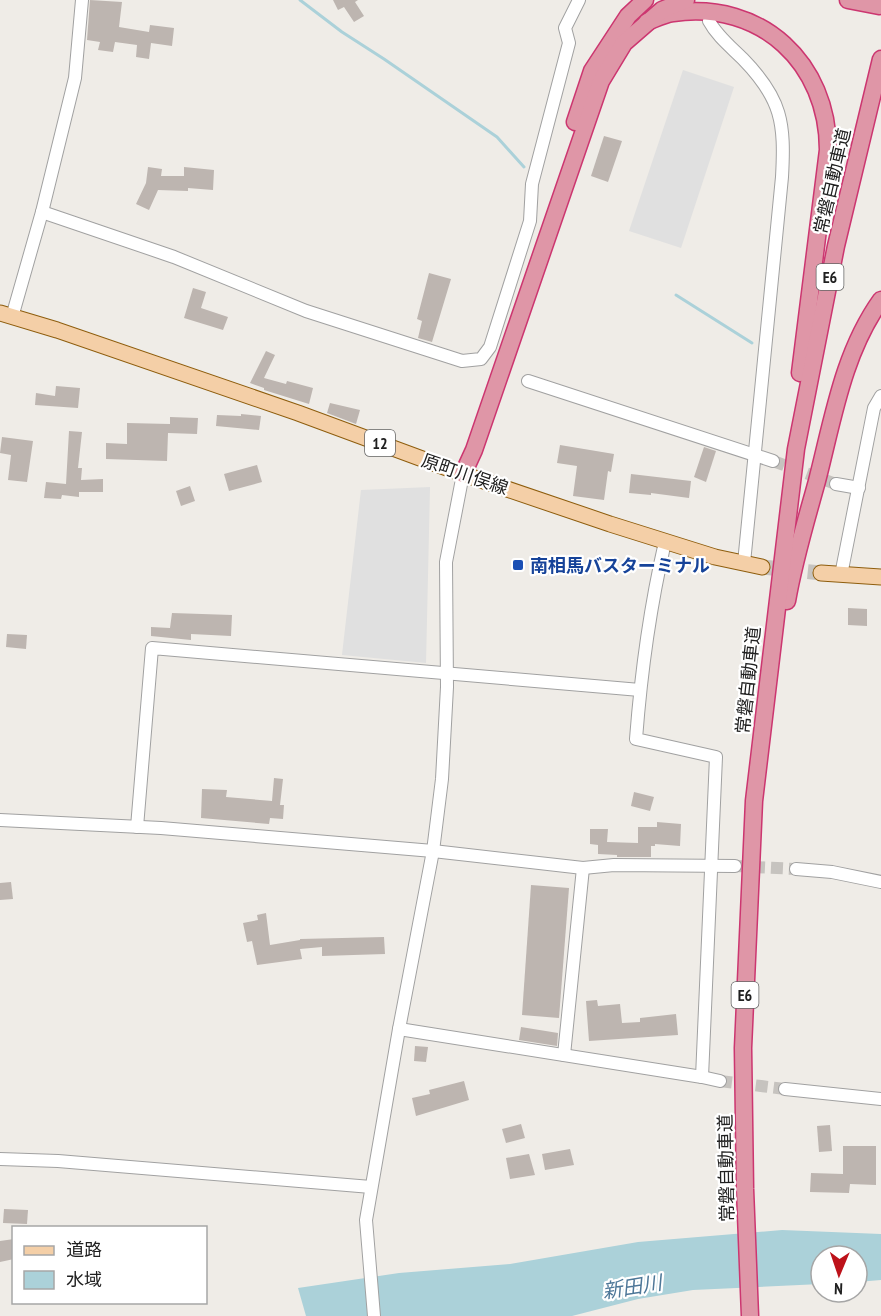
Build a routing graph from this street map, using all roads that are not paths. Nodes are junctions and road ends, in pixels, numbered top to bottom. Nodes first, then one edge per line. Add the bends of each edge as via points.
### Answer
1 (82, 0) edge
2 (579, 0) edge
3 (645, 0) edge
4 (653, 0) edge
5 (686, 0) edge
6 (848, 0) edge
7 (879, 6) dead end
8 (628, 16) junction
9 (709, 21) dead end
10 (646, 22) junction
11 (881, 59) edge
12 (42, 212) junction
13 (881, 300) edge
14 (6, 315) edge
15 (528, 381) dead end
16 (881, 396) edge
17 (755, 453) junction
18 (773, 460) tunnel mouth
19 (463, 474) junction
20 (836, 484) tunnel mouth
21 (859, 489) junction
22 (789, 496) junction
23 (665, 542) junction
24 (744, 563) junction
25 (762, 567) tunnel mouth
26 (821, 573) tunnel mouth
27 (841, 574) junction
28 (881, 577) edge
29 (447, 674) junction
30 (640, 690) junction
31 (754, 801) junction
32 (0, 820) edge
33 (137, 827) junction
34 (433, 851) junction
35 (711, 866) junction
36 (735, 866) tunnel mouth
37 (583, 868) junction
38 (796, 869) tunnel mouth
39 (881, 882) edge
40 (399, 1029) junction
41 (564, 1055) junction
42 (702, 1077) junction
43 (720, 1081) tunnel mouth
44 (785, 1089) tunnel mouth
45 (881, 1099) edge
46 (0, 1159) edge
47 (371, 1187) junction
48 (374, 1316) edge
49 (750, 1316) edge

1 - 12 street via 75,78
2 - 12 street via 565,28 569,43 532,184 530,221 490,346 481,359 462,361 306,311 174,256
3 - 8 highway
4 - 8 highway
5 - 10 highway
6 - 7 highway
8 - 19 highway via 592,71 466,446
9 - 17 street via 767,86 783,126 782,177
10 - 19 highway via 624,43 601,81
10 - 22 highway via 672,13 700,10 725,12 756,24 780,39 800,59 822,103 827,156 796,404
11 - 22 highway, 常磐自動車道 / E6 via 836,246
12 - 14 street
13 - 31 highway via 848,365 800,542
14 - 19 main road, 原町川俣線 / 12 via 298,413
15 - 17 street
16 - 21 street via 874,408
17 - 18 street
17 - 24 street
19 - 23 main road, 原町川俣線 / 12
19 - 29 street via 447,562
20 - 21 street
21 - 27 street
22 - 31 highway, 常磐自動車道 / E6
23 - 24 main road, 原町川俣線 / 12
23 - 30 street
24 - 25 main road, 原町川俣線 / 12
26 - 27 main road
27 - 28 main road
29 - 30 street
29 - 33 street via 152,648
29 - 34 street via 442,779
30 - 35 street via 636,739 716,757
31 - 49 highway, 常磐自動車道 / E6 via 743,1048
32 - 33 street
33 - 34 street
34 - 37 street
34 - 40 street
35 - 36 street
35 - 37 street
35 - 42 street
37 - 41 street
38 - 39 street
40 - 41 street
40 - 47 street
41 - 42 street
42 - 43 street
44 - 45 street
46 - 47 street
47 - 48 street via 366,1220

